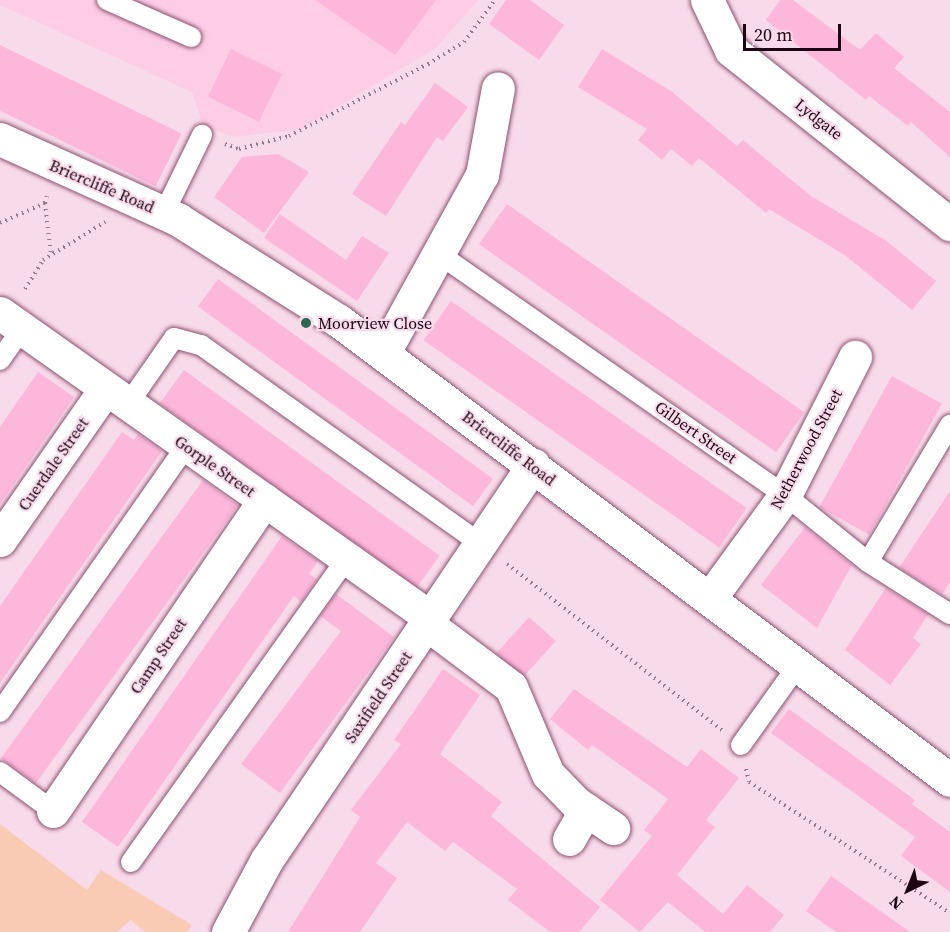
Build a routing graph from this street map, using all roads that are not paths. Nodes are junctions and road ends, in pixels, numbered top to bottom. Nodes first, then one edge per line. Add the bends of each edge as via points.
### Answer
1 (107, 0) edge
2 (707, 0) edge
3 (191, 37) dead end
4 (498, 88) dead end
5 (202, 135) road end
6 (0, 139) edge
7 (164, 213) junction
8 (950, 224) edge
9 (439, 254) junction
10 (11, 321) edge
11 (383, 354) junction
12 (855, 357) dead end
13 (0, 360) edge
14 (117, 396) junction
15 (950, 425) edge
16 (186, 446) junction
17 (532, 465) junction
18 (785, 495) junction
19 (264, 500) junction
20 (0, 540) edge
21 (480, 543) junction
22 (346, 558) junction
23 (868, 562) junction
24 (710, 598) junction
25 (950, 614) edge
26 (429, 621) junction
27 (798, 665) junction
28 (0, 712) edge
29 (741, 745) road end
30 (947, 771) edge
31 (0, 772) edge
32 (586, 810) junction
33 (53, 811) joint
34 (613, 828) dead end
35 (568, 839) dead end
36 (131, 862) dead end
37 (228, 932) edge

1 - 3 lane
2 - 8 street, Lydgate via 731,50
4 - 9 street via 482,175
5 - 7 lane
6 - 7 street, Briercliffe Road
7 - 11 street, Briercliffe Road via 339,321
9 - 11 street
9 - 18 lane, Gilbert Street
10 - 13 lane
10 - 14 street, Gorple Street
11 - 17 street, Briercliffe Road
12 - 18 street, Netherwood Street
14 - 16 street, Gorple Street
14 - 20 street, Cuerdale Street
14 - 21 lane via 174,338 201,345
15 - 23 lane
16 - 19 street, Gorple Street
16 - 28 lane
17 - 21 street, Saxifield Street
17 - 24 street, Briercliffe Road
18 - 23 lane, Gilbert Street
18 - 24 street, Netherwood Street
19 - 22 street, Gorple Street
19 - 33 street, Camp Street
21 - 26 street, Saxifield Street
22 - 26 street, Gorple Street
22 - 36 lane
23 - 25 lane, Gilbert Street
24 - 27 street, Briercliffe Road
26 - 32 street, Gorple Street via 511,687 548,774
26 - 37 street, Saxifield Street via 266,861
27 - 29 lane
27 - 30 street, Briercliffe Road
31 - 33 lane
32 - 34 street, Gorple Street
32 - 35 street

